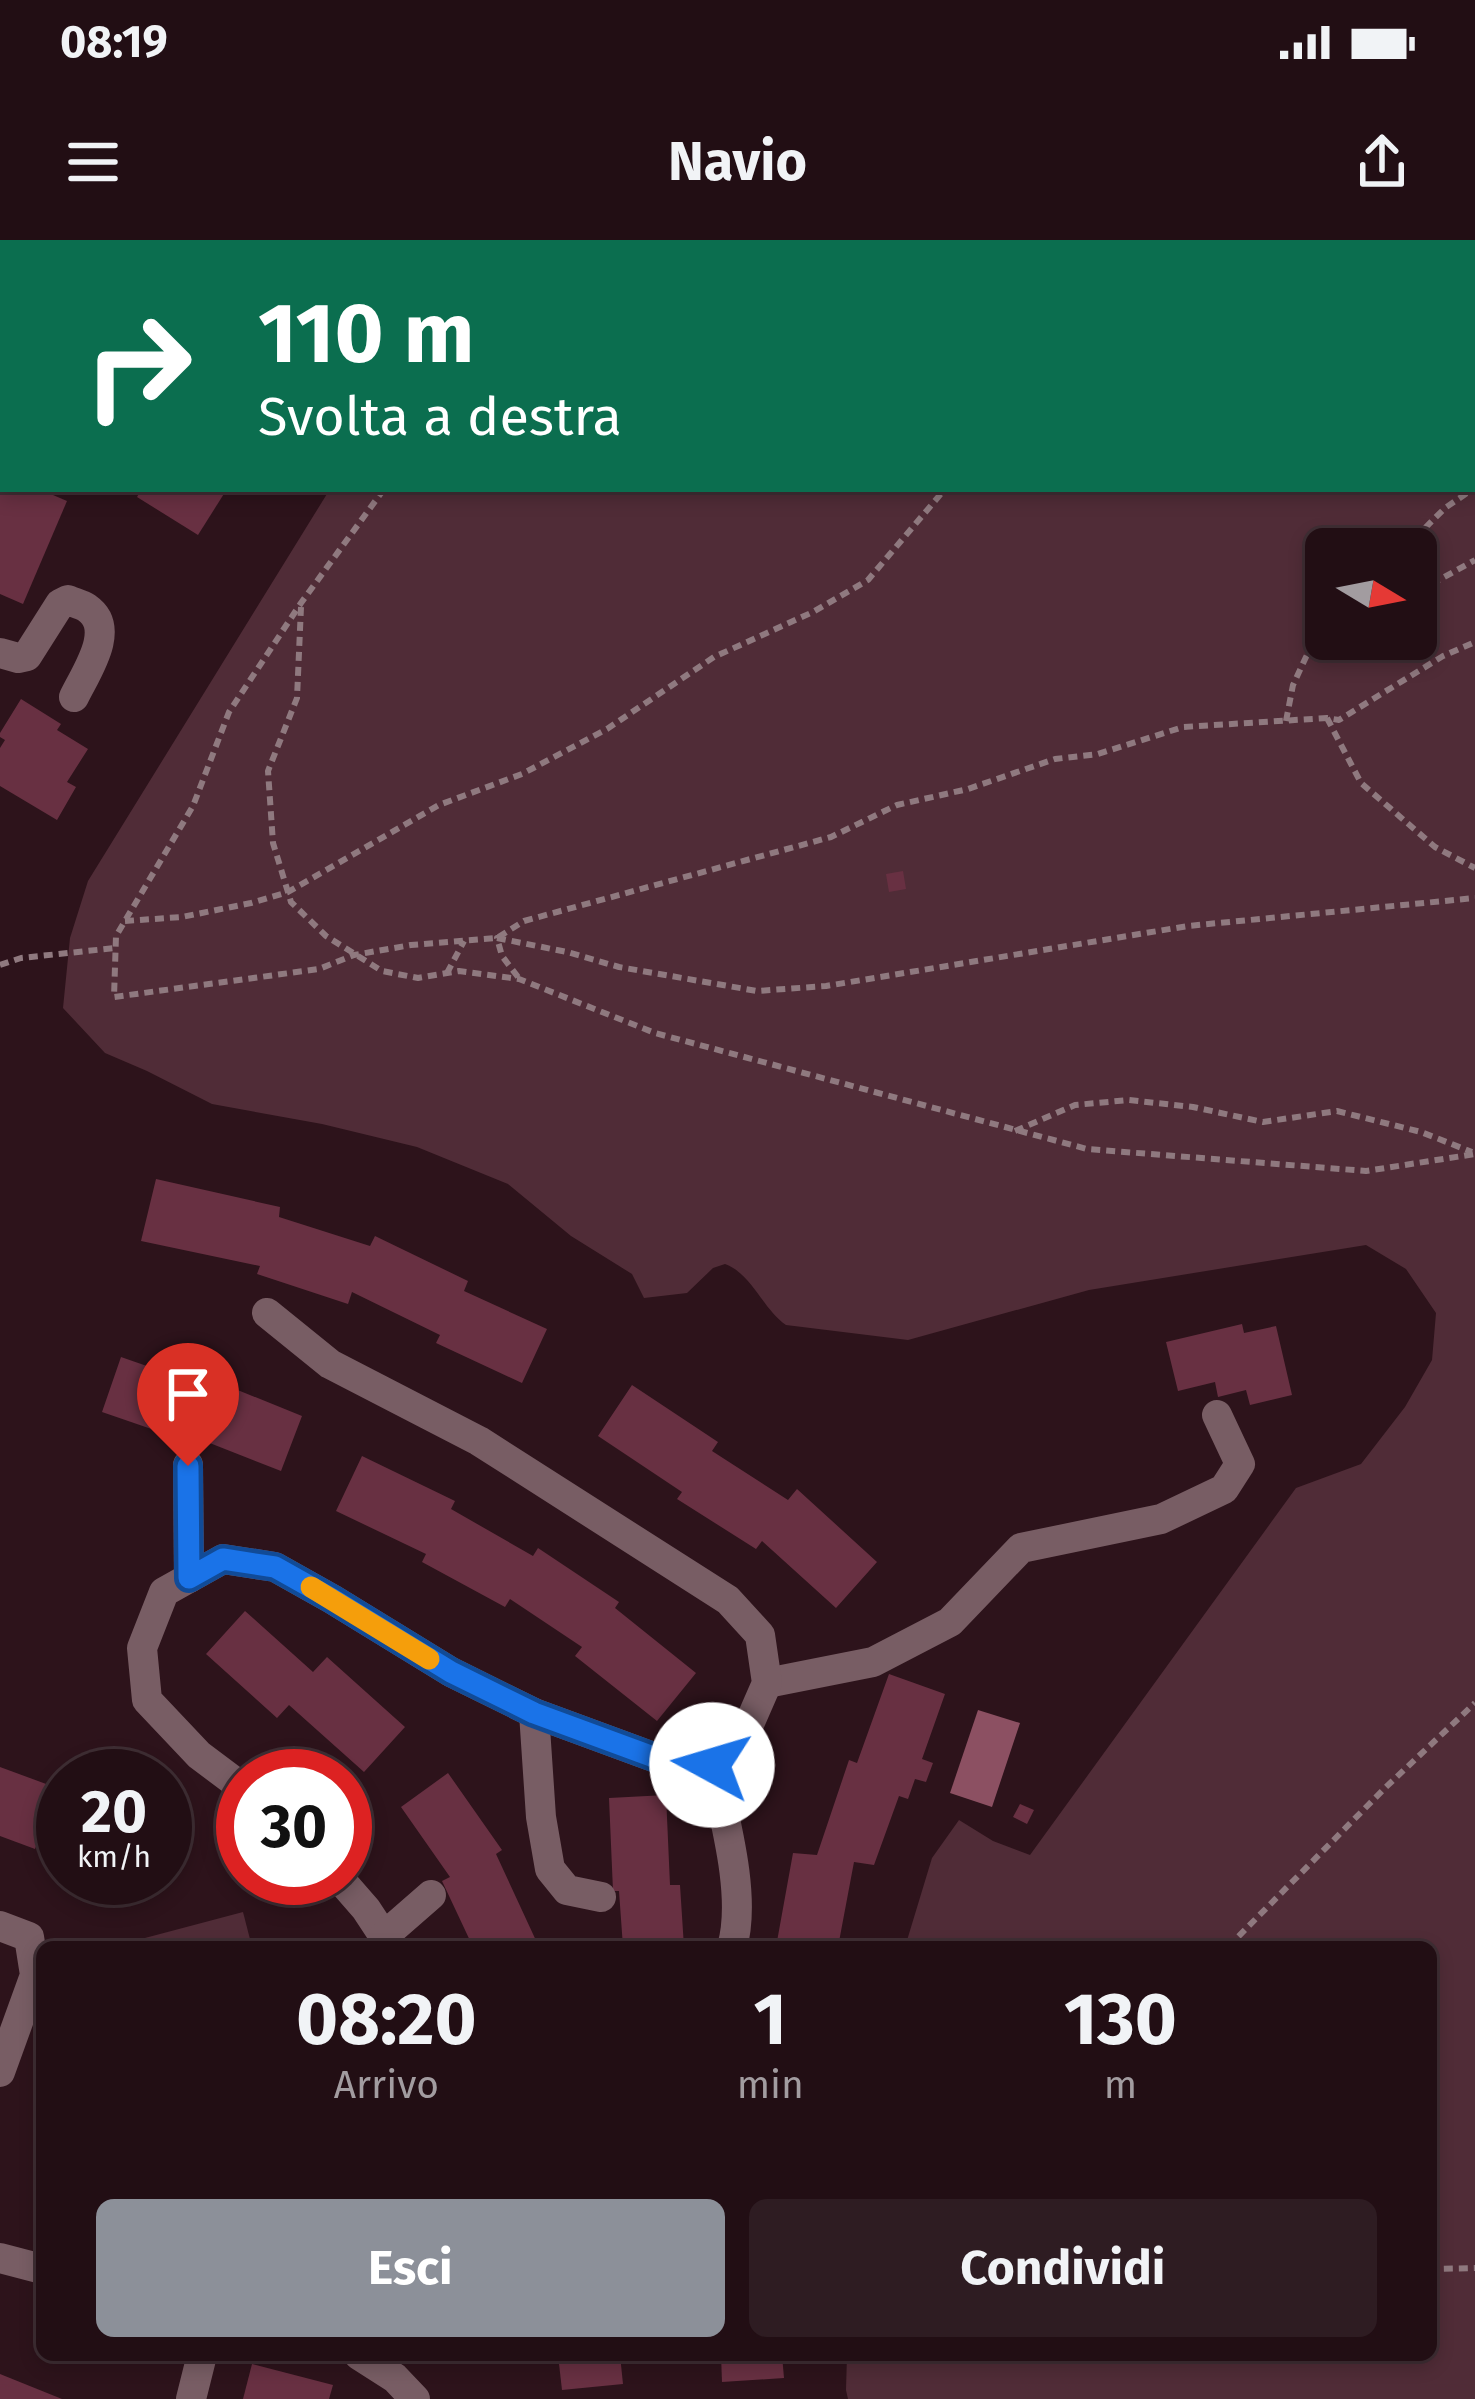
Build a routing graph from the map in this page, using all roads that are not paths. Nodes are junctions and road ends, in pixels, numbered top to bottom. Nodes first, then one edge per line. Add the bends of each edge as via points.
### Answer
1 (0, 653) edge
2 (74, 697) dead end
3 (267, 1313) dead end
4 (1217, 1415) dead end
5 (188, 1466) dead end
6 (189, 1578) junction
7 (767, 1683) junction
8 (534, 1713) junction
9 (712, 1765) junction
10 (216, 1767) edge
11 (430, 1895) dead end
12 (601, 1897) dead end
13 (363, 1905) edge
14 (0, 1926) edge
15 (387, 1941) edge
16 (738, 1941) edge
17 (0, 2072) edge
18 (0, 2258) edge
19 (36, 2267) edge
20 (200, 2361) edge
21 (368, 2361) edge
22 (191, 2399) edge
23 (415, 2399) edge

1 - 2 street via 28,656 60,604 88,608 100,642
3 - 7 street via 330,1364 479,1441 728,1600 760,1635
4 - 7 street via 1240,1464 1224,1489 1161,1519 1021,1548 950,1622 873,1662
5 - 6 street
6 - 8 street via 223,1559 275,1567
6 - 10 street via 164,1592 142,1648 147,1700
7 - 9 street via 743,1738
8 - 9 street via 678,1766
8 - 12 street via 550,1869 567,1891
9 - 16 street via 733,1863
11 - 15 street
13 - 15 street
14 - 17 street via 29,1937 34,1975
18 - 19 street
20 - 22 street
21 - 23 street

